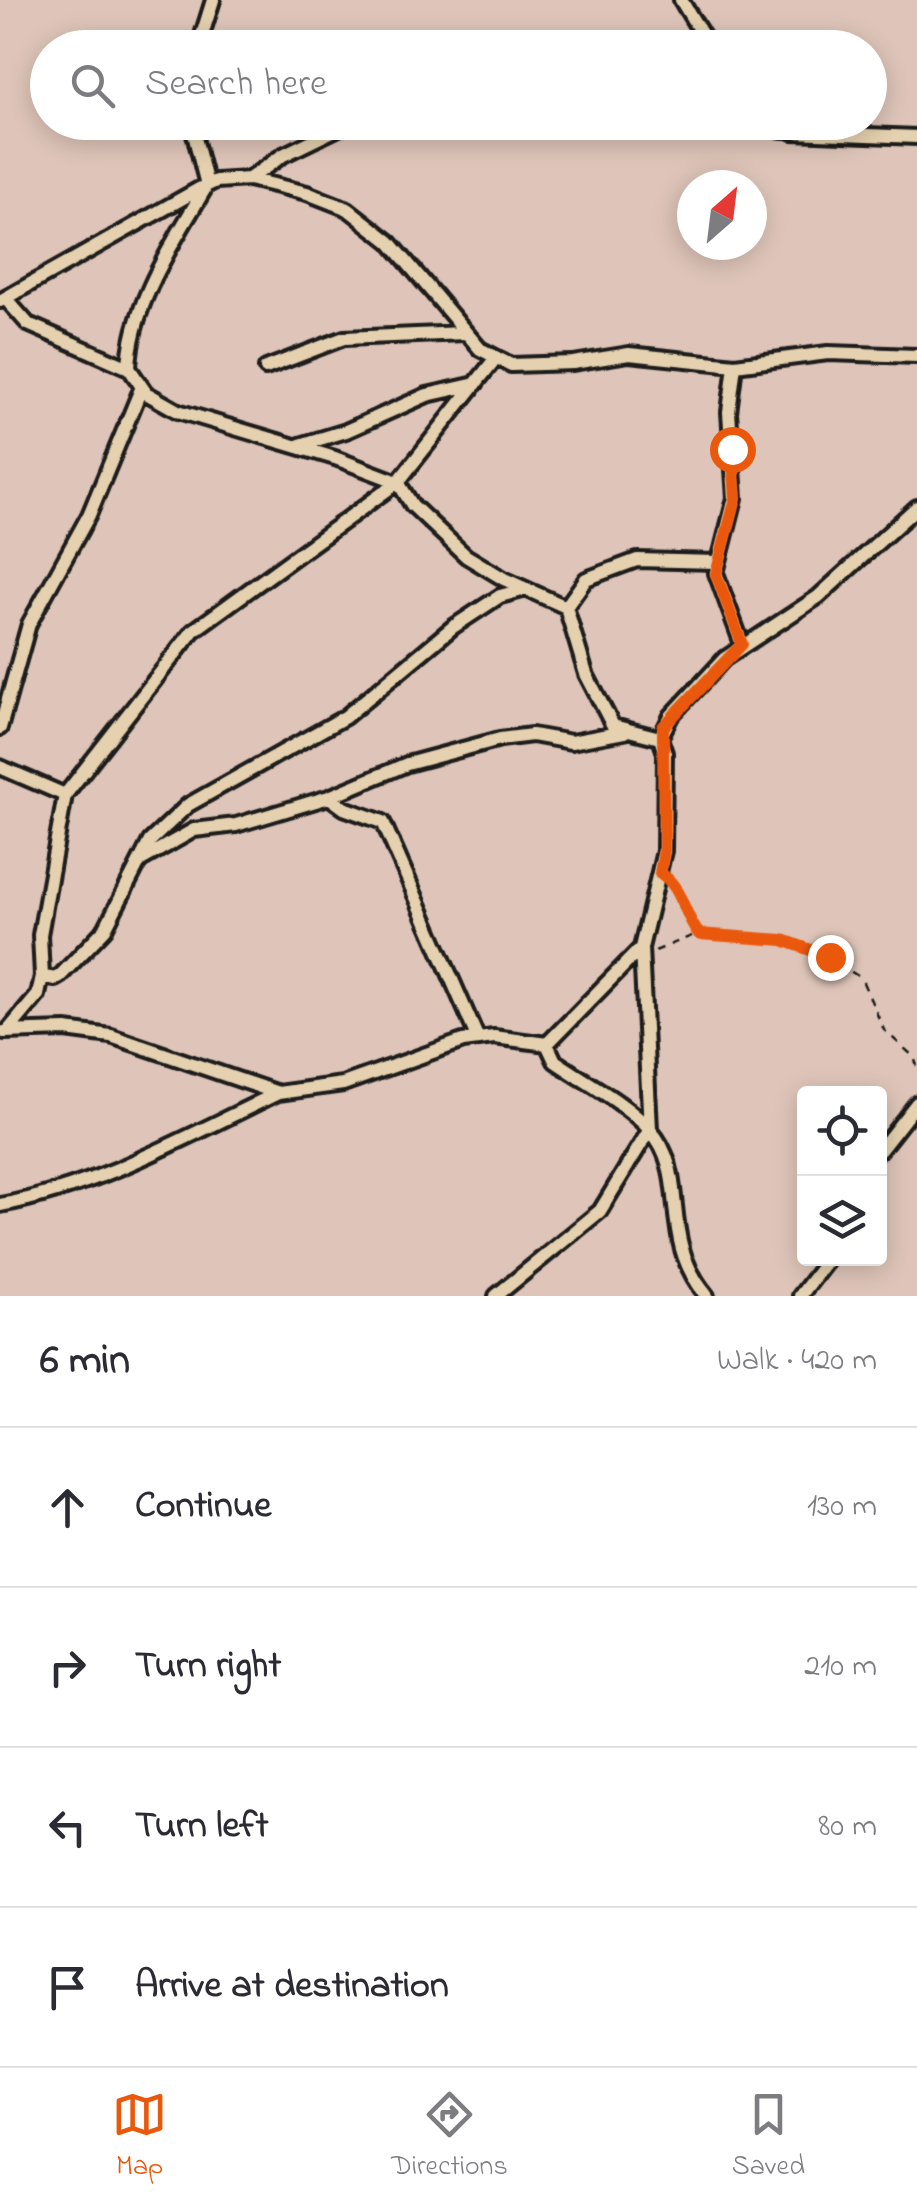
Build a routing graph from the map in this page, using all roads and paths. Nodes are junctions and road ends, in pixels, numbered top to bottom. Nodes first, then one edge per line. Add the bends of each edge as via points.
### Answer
1 (681, 0) edge
2 (212, 1) edge
3 (203, 30) edge
4 (699, 30) edge
5 (887, 135) edge
6 (917, 137) edge
7 (195, 140) edge
8 (314, 140) edge
9 (249, 179) junction
10 (207, 185) junction
11 (3, 300) edge
12 (465, 333) junction
13 (917, 356) edge
14 (495, 359) junction
15 (736, 366) junction
16 (128, 368) junction
17 (266, 368) dead end
18 (476, 384) junction
19 (141, 389) junction
20 (296, 446) junction
21 (398, 482) junction
22 (917, 507) edge
23 (717, 562) junction
24 (528, 588) junction
25 (566, 607) junction
26 (742, 644) junction
27 (0, 728) edge
28 (624, 732) junction
29 (660, 738) junction
30 (0, 767) edge
31 (66, 795) junction
32 (329, 796) junction
33 (139, 862) junction
34 (660, 873) junction
35 (699, 934) junction
36 (640, 948) junction
37 (42, 976) junction
38 (4, 1032) edge
39 (478, 1039) junction
40 (547, 1044) junction
41 (915, 1056) edge
42 (917, 1066) edge
43 (278, 1093) junction
44 (917, 1104) edge
45 (650, 1129) junction
46 (887, 1141) edge
47 (0, 1205) edge
48 (823, 1266) edge
49 (496, 1296) edge
50 (707, 1296) edge
51 (800, 1296) edge

1 - 4 street
2 - 3 street
5 - 6 street
7 - 10 street
8 - 9 street
9 - 10 street
9 - 12 street via 330,200 367,222
10 - 11 street
10 - 16 street via 154,278
11 - 16 street via 28,324
12 - 14 street
12 - 17 street via 344,338
13 - 15 street via 828,354
14 - 15 street via 550,365 646,354
14 - 18 street
15 - 23 street via 728,412 736,498
16 - 19 street
18 - 20 street
18 - 21 street
19 - 20 street via 194,418
19 - 27 street via 89,515 28,624
20 - 21 street
21 - 24 street via 412,505 466,556
21 - 31 street via 193,631
22 - 26 street via 818,597
23 - 25 street via 637,560 586,579
23 - 26 street
24 - 25 street
24 - 33 street via 500,596 453,627 345,717 201,795 159,831
25 - 28 street via 592,688 613,726
26 - 29 street via 671,716
28 - 29 street
28 - 32 street via 570,742 532,735 500,739 407,764
29 - 34 street
30 - 31 street
31 - 37 street via 39,945
32 - 33 street via 236,825 194,830
32 - 39 street via 384,822
33 - 37 street via 105,929 55,980
34 - 35 path via 677,887
34 - 36 street
35 - 36 path via 664,950
35 - 41 path via 783,940 848,967 870,991 891,1040
36 - 40 street
36 - 45 street
37 - 38 street via 30,1008
38 - 43 street via 111,1036
39 - 40 street
39 - 43 street via 343,1084
40 - 45 street via 555,1061
41 - 42 path
43 - 47 street via 107,1173
44 - 46 street
45 - 49 street via 600,1211
45 - 50 street via 672,1174 681,1255
48 - 51 street

